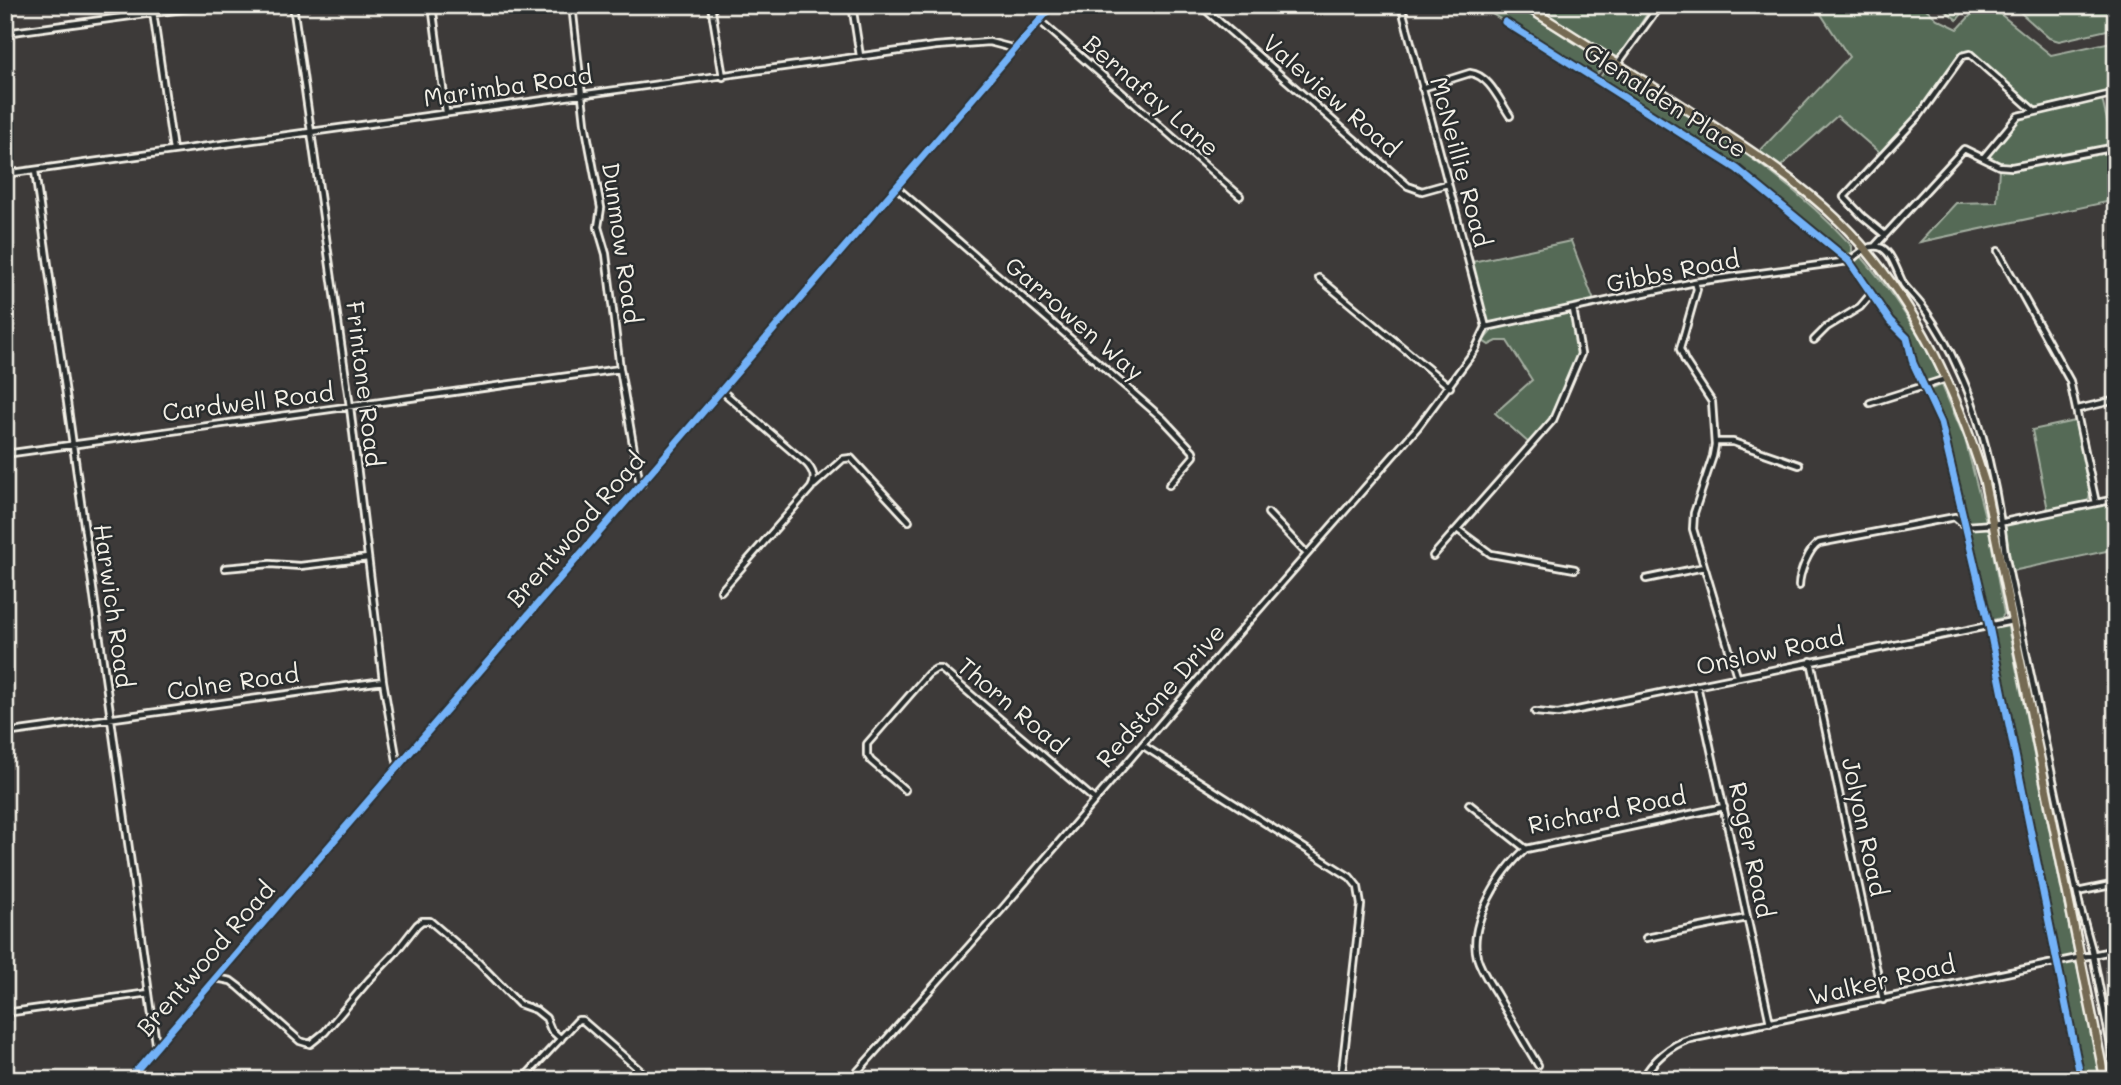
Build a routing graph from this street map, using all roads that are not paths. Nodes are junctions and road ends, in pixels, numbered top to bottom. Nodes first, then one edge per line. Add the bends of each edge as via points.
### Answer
1 (152, 5) edge
2 (212, 5) edge
3 (293, 5) edge
4 (432, 5) edge
5 (572, 5) edge
6 (711, 5) edge
7 (852, 5) edge
8 (1054, 5) edge
9 (1199, 5) edge
10 (1401, 5) edge
11 (1524, 5) edge
12 (1660, 5) edge
13 (153, 14) junction
14 (1040, 21) junction
15 (1505, 22) dead end
16 (5, 33) edge
17 (1016, 50) junction
18 (860, 56) junction
19 (1618, 63) junction
20 (723, 77) junction
21 (1422, 88) junction
22 (2116, 93) edge
23 (583, 94) junction
24 (2034, 111) junction
25 (446, 112) junction
26 (1510, 116) dead end
27 (311, 131) junction
28 (2116, 147) edge
29 (173, 150) junction
30 (1983, 158) junction
31 (35, 171) junction
32 (5, 174) edge
33 (1448, 184) junction
34 (897, 188) junction
35 (1240, 196) dead end
36 (1885, 235) junction
37 (1874, 247) junction
38 (1864, 249) junction
39 (1998, 251) dead end
40 (1849, 261) junction
41 (1319, 278) dead end
42 (1695, 282) junction
43 (1871, 293) junction
44 (1573, 309) junction
45 (1486, 327) junction
46 (1814, 340) dead end
47 (620, 369) junction
48 (1946, 379) junction
49 (1450, 387) junction
50 (1925, 387) junction
51 (722, 391) junction
52 (2116, 400) edge
53 (1870, 404) dead end
54 (350, 407) junction
55 (2078, 409) junction
56 (1714, 442) junction
57 (74, 445) junction
58 (5, 454) edge
59 (1799, 465) dead end
60 (642, 484) junction
61 (1169, 485) dead end
62 (811, 488) junction
63 (2116, 499) edge
64 (2096, 503) junction
65 (1268, 513) dead end
66 (909, 520) dead end
67 (1998, 523) junction
68 (1965, 526) junction
69 (1457, 529) junction
70 (1307, 554) junction
71 (1433, 556) dead end
72 (368, 558) junction
73 (1704, 567) junction
74 (225, 568) dead end
75 (1575, 569) dead end
76 (1646, 579) dead end
77 (1799, 586) dead end
78 (721, 592) dead end
79 (2013, 606) junction
80 (2012, 621) junction
81 (1989, 626) junction
82 (1811, 661) junction
83 (1737, 677) junction
84 (383, 681) junction
85 (1698, 685) junction
86 (2026, 690) junction
87 (2036, 696) junction
88 (1535, 712) dead end
89 (111, 718) junction
90 (5, 733) edge
91 (1142, 745) junction
92 (398, 768) junction
93 (905, 790) dead end
94 (1095, 800) junction
95 (1469, 804) dead end
96 (1724, 807) junction
97 (1526, 849) junction
98 (2116, 884) edge
99 (2077, 892) junction
100 (1747, 918) junction
101 (1646, 938) dead end
102 (2116, 950) edge
103 (2093, 955) junction
104 (2081, 958) junction
105 (2057, 963) junction
106 (224, 970) junction
107 (216, 978) junction
108 (231, 981) junction
109 (149, 993) junction
110 (1883, 1000) junction
111 (5, 1013) edge
112 (1770, 1023) junction
113 (561, 1039) junction
114 (157, 1045) junction
115 (1538, 1065) dead end
116 (2116, 1071) edge
117 (128, 1080) edge
118 (522, 1080) edge
119 (651, 1080) edge
120 (850, 1080) edge
121 (1341, 1080) edge
122 (1642, 1080) edge
123 (2081, 1080) edge
124 (2105, 1080) edge

1 - 13 street
2 - 13 street
3 - 27 street, Frintone Road
4 - 25 street
5 - 23 street, Dunmow Road
6 - 20 street
7 - 18 street
8 - 14 street, Brentwood Road
9 - 33 street, Valeview Road via 1408,186 1422,191
10 - 21 street, McNeillie Road
11 - 19 highway
12 - 19 street
13 - 16 street
13 - 29 street
14 - 17 street, Brentwood Road
14 - 35 street, Bernafay Lane
15 - 40 street, Glenalden Place via 1737,169
17 - 18 street, Marimba Road via 979,42
17 - 34 street, Brentwood Road
18 - 20 street, Marimba Road
19 - 38 highway via 1786,175
20 - 23 street, Marimba Road
21 - 26 street via 1477,74
21 - 33 street, McNeillie Road
22 - 24 street
23 - 25 street, Marimba Road
23 - 47 street, Dunmow Road
24 - 30 street via 2018,116
24 - 36 street via 1969,54 1962,56 1919,116 1844,197
25 - 27 street, Marimba Road
27 - 29 street, Marimba Road
27 - 54 street, Frintone Road
28 - 30 street via 2012,167
29 - 31 street, Marimba Road
30 - 36 street via 1964,149
31 - 32 street, Marimba Road
31 - 57 street, Harwich Road
33 - 45 street, McNeillie Road
34 - 51 street, Brentwood Road
34 - 61 street, Garrowen Way via 1163,419 1193,451 1194,456
36 - 37 street
37 - 38 street
37 - 67 street via 1889,255 1960,373 1976,418
38 - 40 street
38 - 48 highway via 1914,318
39 - 55 street via 2067,374
40 - 42 street, Gibbs Road
40 - 43 street, Glenalden Place
41 - 49 street
42 - 44 street, Gibbs Road
42 - 56 street via 1680,349 1712,402
43 - 46 street via 1860,307
43 - 50 street, Glenalden Place via 1907,338
44 - 45 street, Gibbs Road
44 - 69 street via 1581,352 1553,420
45 - 49 street, Redstone Drive
47 - 54 street, Cardwell Road
47 - 60 street, Dunmow Road
48 - 50 street
48 - 67 highway
49 - 70 street, Redstone Drive
50 - 53 street
50 - 68 street, Glenalden Place via 1941,423
51 - 60 street, Brentwood Road
51 - 62 street via 810,467
52 - 55 street
54 - 57 street, Cardwell Road
54 - 72 street, Frintone Road
55 - 64 street
56 - 59 street via 1733,442
56 - 73 street via 1693,520
57 - 58 street, Cardwell Road
57 - 89 street, Harwich Road
60 - 92 street, Brentwood Road
62 - 66 street via 843,459 851,458
62 - 78 street
63 - 64 street
64 - 67 street
65 - 70 street
67 - 68 street
67 - 79 highway
68 - 77 street via 1955,517 1819,543 1809,552
68 - 81 street, Glenalden Place
69 - 71 street
69 - 75 street via 1491,554
70 - 91 street, Redstone Drive
72 - 74 street
72 - 84 street, Frintone Road
73 - 76 street
73 - 83 street
79 - 80 highway
79 - 87 street
80 - 81 street, Onslow Road
80 - 86 highway
81 - 82 street, Onslow Road
81 - 105 street, Glenalden Place
82 - 83 street, Onslow Road
82 - 110 street, Jolyon Road
83 - 85 street, Onslow Road
84 - 89 street, Colne Road
84 - 92 street, Frintone Road
85 - 88 street, Onslow Road via 1558,714
85 - 96 street, Roger Road
86 - 87 street
86 - 104 highway
87 - 99 street
89 - 90 street, Colne Road
89 - 109 street, Harwich Road
91 - 94 street, Redstone Drive
91 - 121 street via 1350,877 1358,887 1361,905
92 - 106 street, Brentwood Road
93 - 94 street, Thorn Road via 871,761 867,744 928,674 941,669
94 - 120 street, Redstone Drive
95 - 97 street, Richard Road
96 - 97 street, Richard Road
96 - 100 street, Roger Road
97 - 115 street via 1492,890 1476,946 1480,965
98 - 99 street
99 - 103 street
100 - 101 street
100 - 112 street, Roger Road
102 - 103 street, Walker Road
103 - 104 street, Walker Road
103 - 116 street
104 - 105 street, Walker Road
104 - 124 highway
105 - 110 street, Walker Road
105 - 123 street, Glenalden Place
106 - 107 street, Brentwood Road
106 - 108 street
107 - 108 street
107 - 114 street, Brentwood Road
108 - 113 street via 300,1041 313,1043 417,925 430,921 519,1004 545,1018
109 - 111 street
109 - 114 street, Harwich Road
110 - 112 street, Walker Road
112 - 122 street, Walker Road via 1690,1039 1670,1049
113 - 118 street
113 - 119 street via 579,1020 586,1021
114 - 117 street, Brentwood Road

